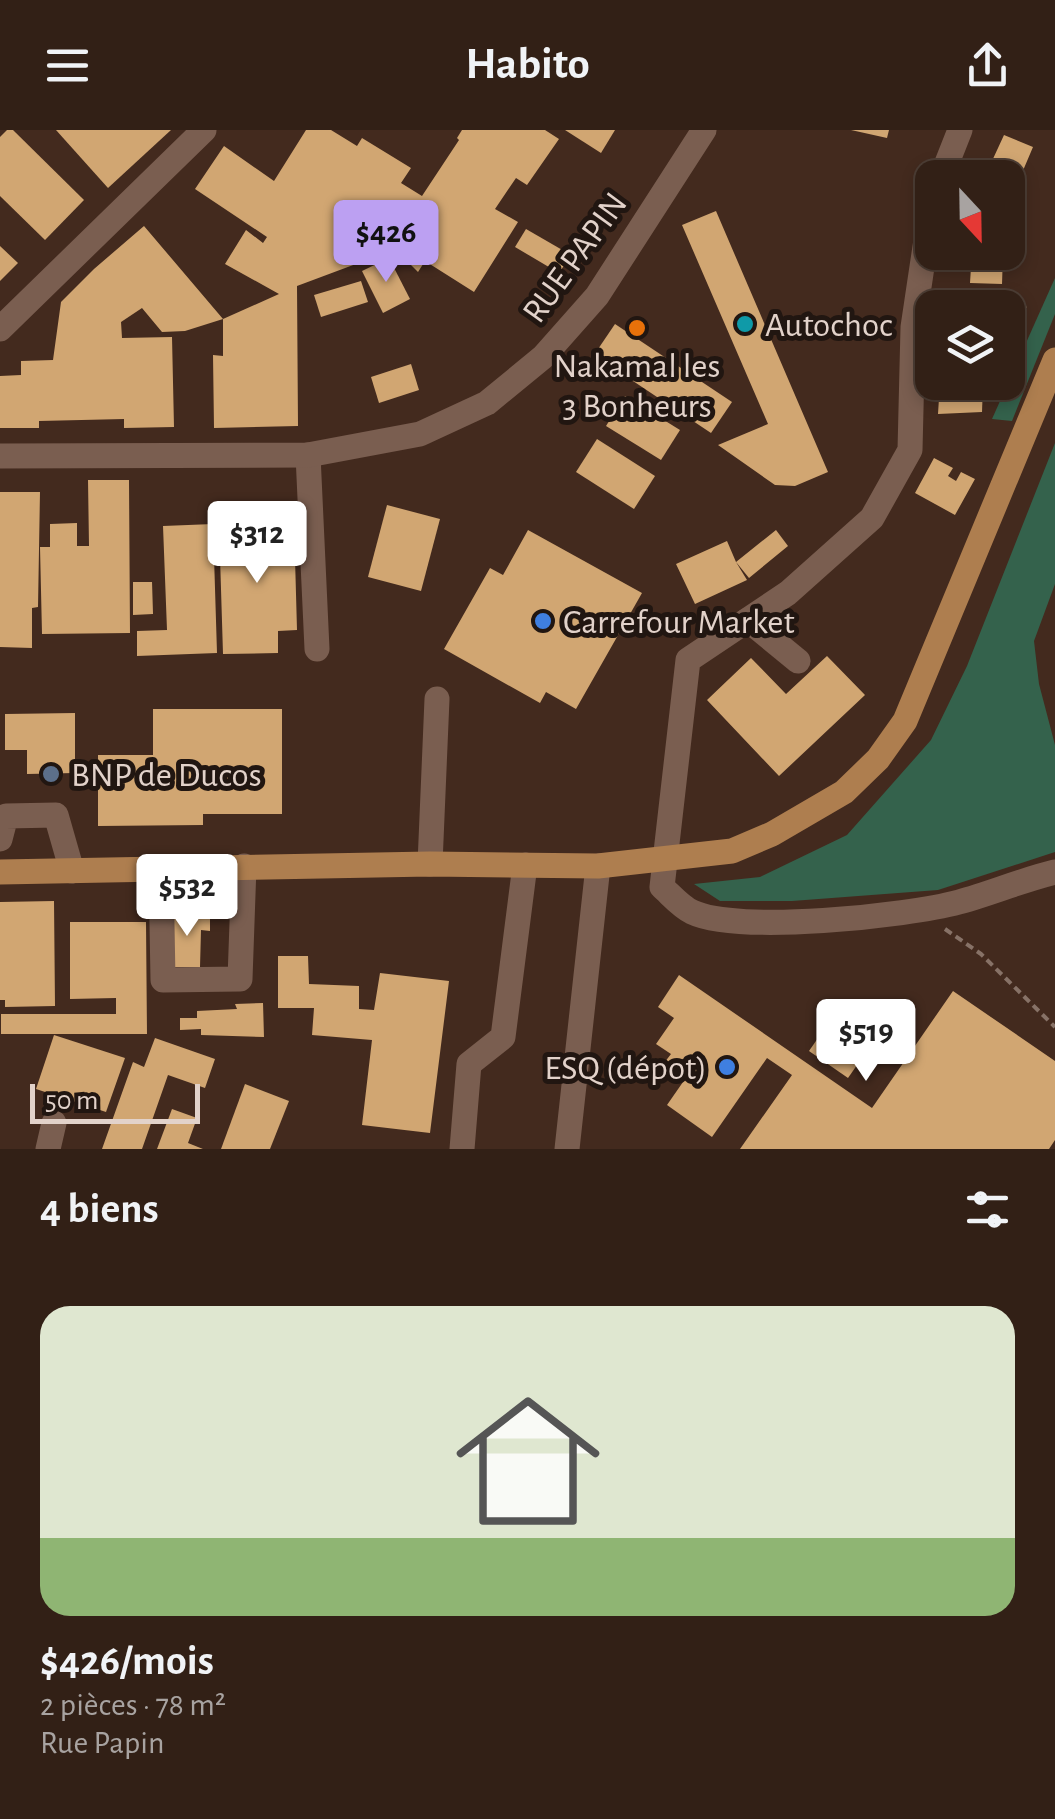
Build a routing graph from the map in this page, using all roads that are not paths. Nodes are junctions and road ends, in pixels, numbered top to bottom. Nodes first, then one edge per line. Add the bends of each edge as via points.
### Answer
1 (204, 130) edge
2 (704, 130) edge
3 (960, 130) edge
4 (949, 160) edge
5 (922, 270) edge
6 (0, 329) edge
7 (1055, 360) edge
8 (308, 454) junction
9 (0, 456) edge
10 (748, 620) junction
11 (316, 649) dead end
12 (798, 661) dead end
13 (437, 699) dead end
14 (0, 840) edge
15 (662, 861) junction
16 (430, 864) junction
17 (244, 866) junction
18 (525, 866) junction
19 (598, 866) junction
20 (161, 869) junction
21 (0, 872) edge
22 (72, 872) junction
23 (1055, 872) edge
24 (54, 1123) dead end
25 (48, 1149) edge
26 (462, 1149) edge
27 (568, 1149) edge

1 - 6 street
2 - 8 street, RUE PAPIN via 597,296 529,368 487,402 420,434
3 - 4 street
5 - 10 street via 910,450 872,518
7 - 15 main road via 905,721 878,759 844,792 772,834 732,851
8 - 9 street, RUE PAPIN
8 - 11 street
10 - 12 street
10 - 15 street via 688,660
13 - 16 street
14 - 22 street via 6,816 56,815
15 - 19 main road
15 - 23 street via 662,888 691,912 797,922 958,902
16 - 17 main road
16 - 18 main road
17 - 20 main road
17 - 20 street via 240,978 163,980
18 - 19 main road
18 - 26 street via 502,1037 469,1064
19 - 27 street
20 - 22 main road
21 - 22 main road
24 - 25 street

